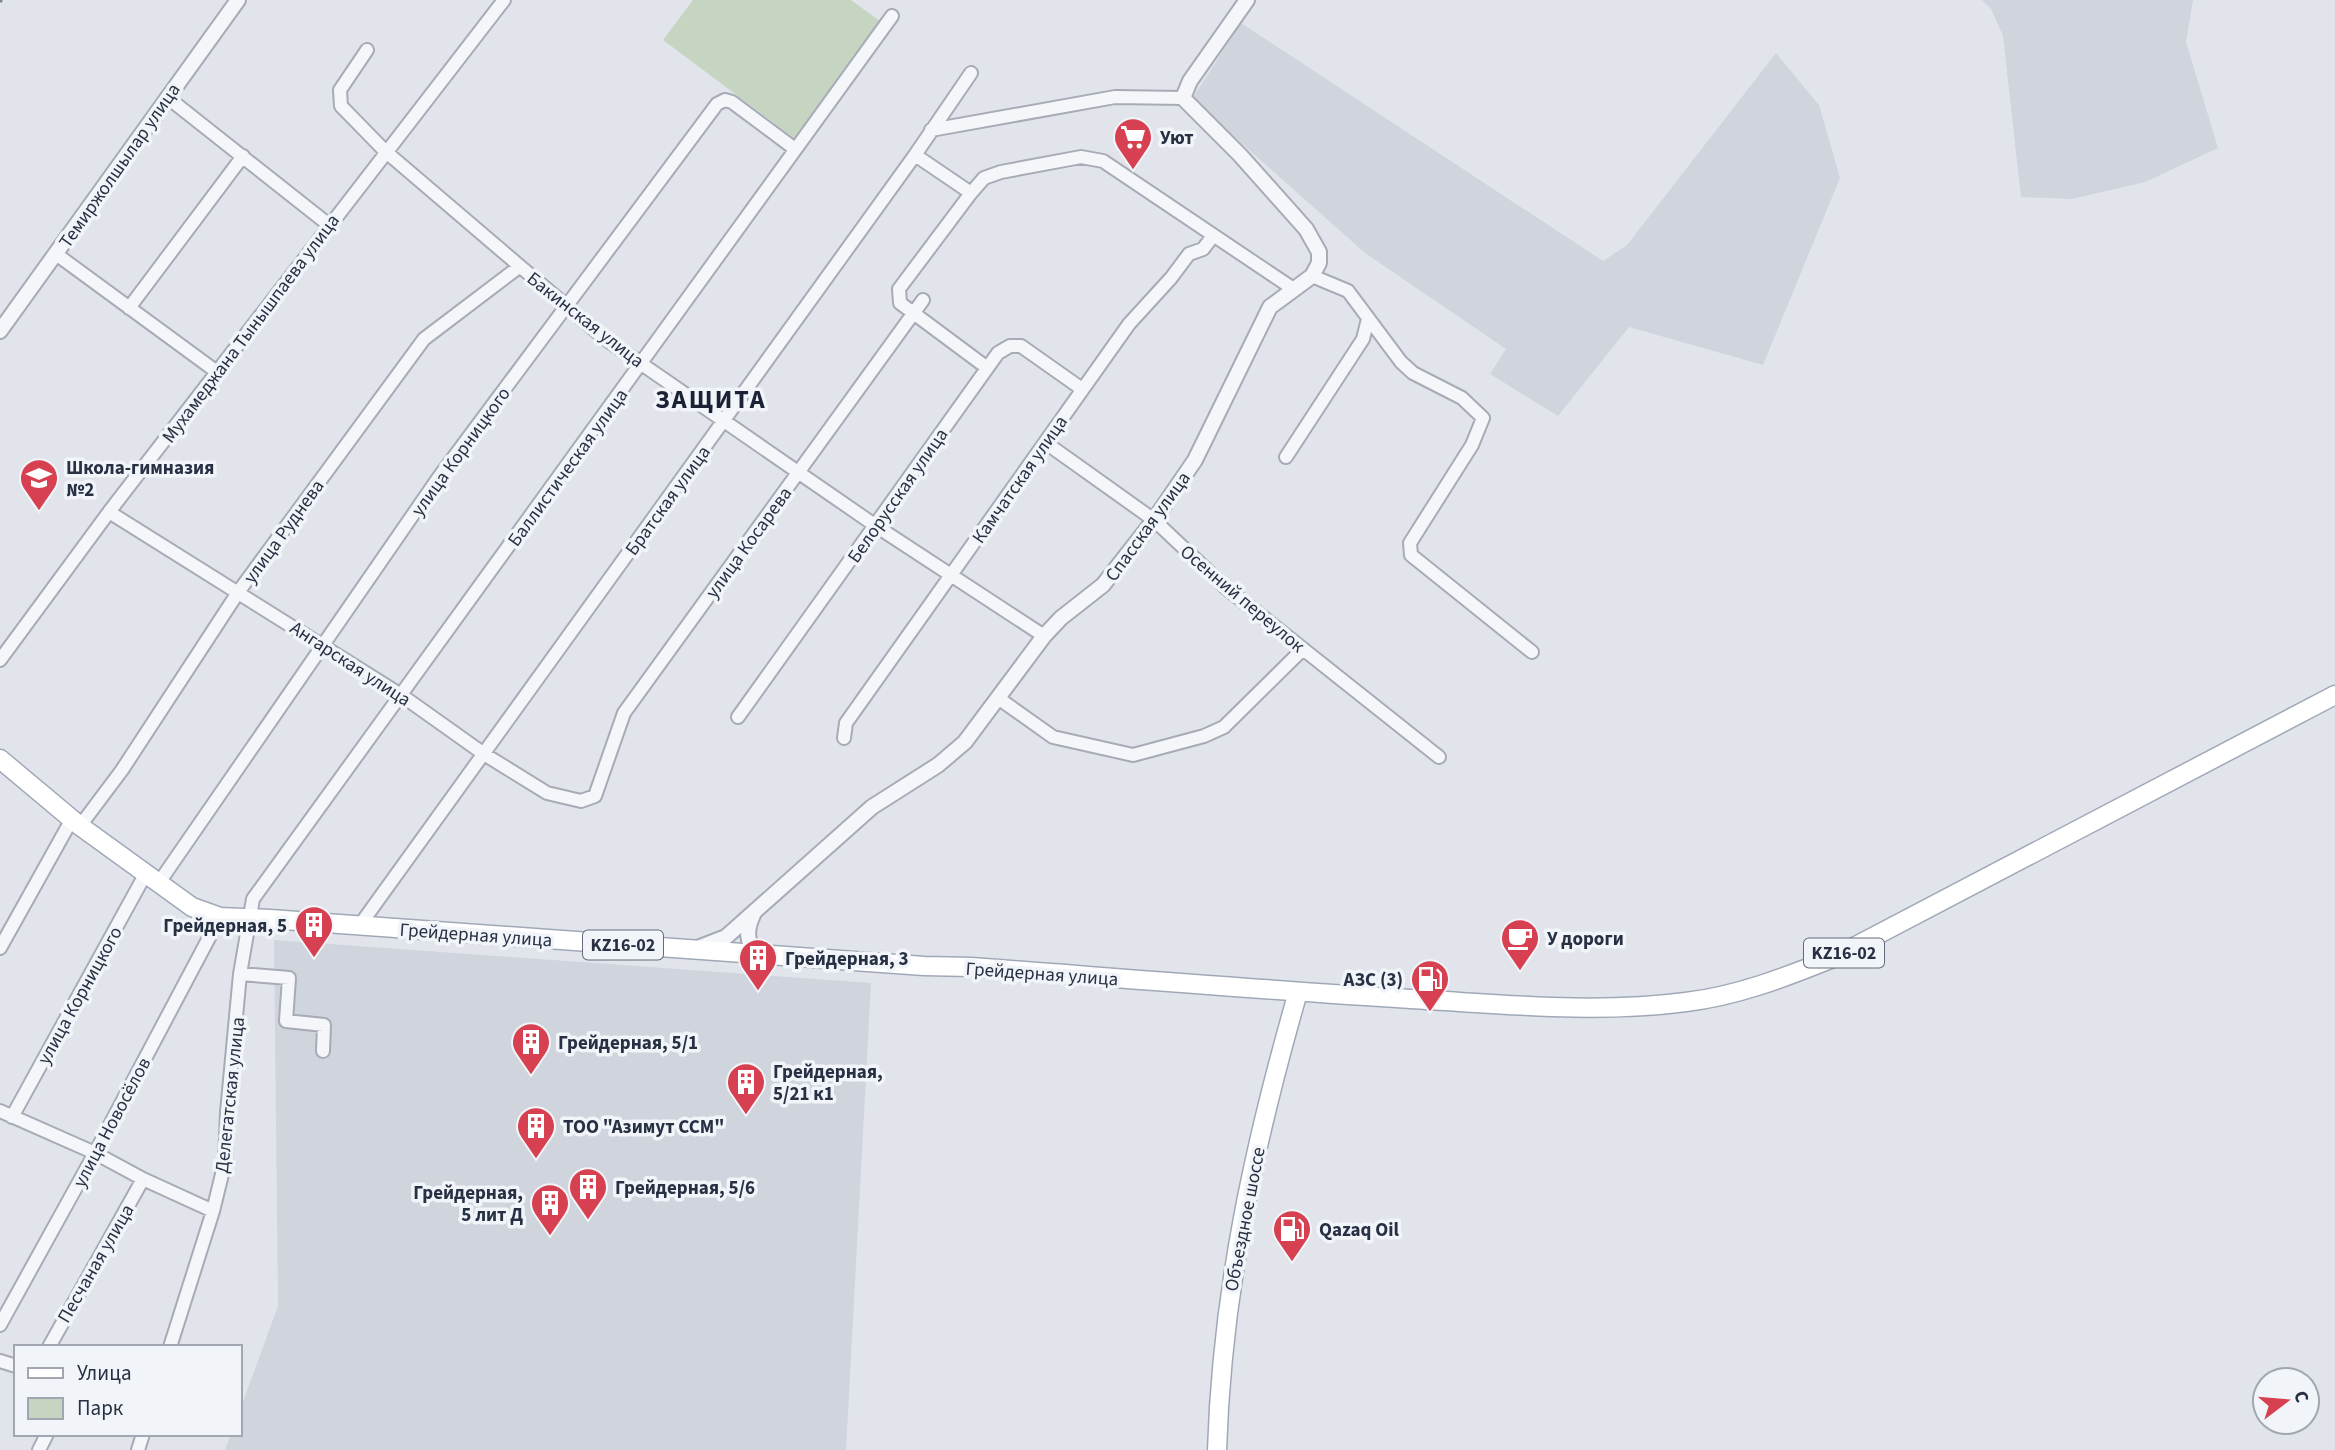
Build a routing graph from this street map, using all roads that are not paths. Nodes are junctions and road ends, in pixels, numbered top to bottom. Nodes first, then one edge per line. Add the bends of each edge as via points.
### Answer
1 (238, 0) edge
2 (504, 0) edge
3 (1247, 0) edge
4 (892, 16) dead end
5 (368, 50) dead end
6 (971, 74) dead end
7 (167, 97) junction
8 (1183, 98) junction
9 (931, 130) junction
10 (795, 149) junction
11 (385, 151) junction
12 (915, 155) junction
13 (243, 156) junction
14 (971, 193) junction
15 (329, 225) junction
16 (1213, 236) junction
17 (56, 254) junction
18 (519, 267) junction
19 (1312, 276) junction
20 (1292, 288) junction
21 (923, 300) dead end
22 (567, 306) junction
23 (129, 308) junction
24 (914, 314) junction
25 (1368, 318) junction
26 (0, 331) edge
27 (642, 363) junction
28 (986, 367) junction
29 (217, 372) junction
30 (1082, 389) junction
31 (724, 420) junction
32 (1045, 443) junction
33 (1286, 457) dead end
34 (800, 472) junction
35 (109, 512) junction
36 (1154, 520) junction
37 (876, 526) junction
38 (951, 574) junction
39 (239, 591) junction
40 (1044, 636) junction
41 (322, 645) junction
42 (1303, 649) junction
43 (1532, 652) dead end
44 (0, 660) edge
45 (401, 695) junction
46 (2335, 695) edge
47 (998, 698) junction
48 (738, 717) dead end
49 (844, 738) dead end
50 (484, 754) junction
51 (1439, 757) dead end
52 (0, 759) edge
53 (595, 796) joint
54 (76, 822) junction
55 (152, 879) junction
56 (755, 911) junction
57 (219, 918) junction
58 (248, 920) junction
59 (360, 925) junction
60 (0, 948) edge
61 (694, 950) junction
62 (757, 955) junction
63 (240, 974) junction
64 (1298, 992) junction
65 (323, 1051) dead end
66 (6, 1114) edge
67 (95, 1153) junction
68 (143, 1179) junction
69 (213, 1211) junction
70 (0, 1325) edge
71 (49, 1345) edge
72 (171, 1345) edge
73 (1217, 1450) edge

1 - 7 street, Темиржолшылар улица
2 - 11 street, Мухамеджана Тынышпаева улица
3 - 8 street
4 - 10 street, Баллистическая улица
5 - 11 street, Бакинская улица via 340,90 341,106
6 - 9 street, Братская улица
7 - 13 street
7 - 17 street, Темиржолшылар улица
8 - 9 street via 1115,97
8 - 19 street via 1306,229 1319,252
9 - 12 street, Братская улица
10 - 22 street, улица Корницкого via 732,102 717,104
10 - 27 street, Баллистическая улица
11 - 15 street, Мухамеджана Тынышпаева улица
11 - 18 street, Бакинская улица
12 - 14 street
12 - 31 street, Братская улица
13 - 15 street
13 - 23 street
14 - 16 street via 984,178 1001,172 1081,157 1102,161
14 - 24 street via 899,289 900,303
15 - 29 street, Мухамеджана Тынышпаева улица
16 - 20 street
16 - 30 street, Камчатская улица via 1203,249 1189,254 1129,324
17 - 23 street
17 - 26 street, Темиржолшылар улица
18 - 22 street, Бакинская улица
18 - 39 street, улица Руднева via 424,339
19 - 20 street, Спасская улица
19 - 25 street via 1348,291
20 - 36 street, Спасская улица via 1270,307 1195,460
21 - 24 street, улица Косарева
22 - 27 street, Бакинская улица
22 - 41 street, улица Корницкого via 439,477
23 - 29 street
24 - 28 street
24 - 34 street, улица Косарева
25 - 33 street via 1363,339
25 - 43 street via 1413,373 1462,398 1483,418 1472,445 1410,542 1411,555
27 - 31 street, Бакинская улица
27 - 45 street, Баллистическая улица
28 - 30 street, Белорусская улица via 998,353 1021,346
28 - 37 street, Белорусская улица
29 - 35 street, Мухамеджана Тынышпаева улица
30 - 32 street, Камчатская улица
31 - 34 street, Бакинская улица
31 - 50 street, Братская улица
32 - 36 street, Осенний переулок
32 - 38 street, Камчатская улица
34 - 37 street, Бакинская улица
34 - 53 street, улица Косарева via 624,713
35 - 39 street, Ангарская улица
35 - 44 street, Мухамеджана Тынышпаева улица
36 - 40 street, Спасская улица via 1103,585
36 - 42 street, Осенний переулок via 1225,587
37 - 38 street, Бакинская улица
37 - 48 street, Белорусская улица
38 - 40 street, Бакинская улица
38 - 49 street, Камчатская улица via 846,723
39 - 41 street, Ангарская улица
39 - 54 street, улица Руднева via 122,770
40 - 47 street, Спасская улица
41 - 45 street, Ангарская улица
41 - 55 street, улица Корницкого
42 - 47 street via 1224,727 1133,755 1053,737
42 - 51 street, Осенний переулок
45 - 50 street, Ангарская улица
45 - 58 street, Баллистическая улица via 253,899
46 - 64 main road, KZ16-02 via 1833,958 1763,985 1689,1002 1594,1008
47 - 56 street, Спасская улица via 965,742 939,765 872,807
50 - 53 street, Ангарская улица via 547,793 581,801
50 - 59 street, Братская улица
52 - 54 main road, Грейдерная улица / KZ16-02
54 - 55 main road, Грейдерная улица / KZ16-02
54 - 60 street, улица Руднева
55 - 57 main road, Грейдерная улица / KZ16-02 via 192,907
55 - 66 street, улица Корницкого
56 - 61 street, Спасская улица via 726,937
56 - 62 street via 747,934
57 - 58 main road, Грейдерная улица / KZ16-02
57 - 67 street, улица Новосёлов
58 - 59 main road, Грейдерная улица / KZ16-02
58 - 63 street, Делегатская улица
59 - 61 main road, Грейдерная улица / KZ16-02
61 - 62 main road, Грейдерная улица / KZ16-02
62 - 64 main road, Грейдерная улица / KZ16-02
63 - 65 street via 289,978 286,1021 324,1025
63 - 69 street, Делегатская улица via 225,1162
64 - 73 main road, Объездное шоссе via 1244,1203 1219,1382
66 - 67 street
67 - 68 street
67 - 70 street, улица Новосёлов
68 - 69 street
68 - 71 street, Песчаная улица
69 - 72 street, Делегатская улица

